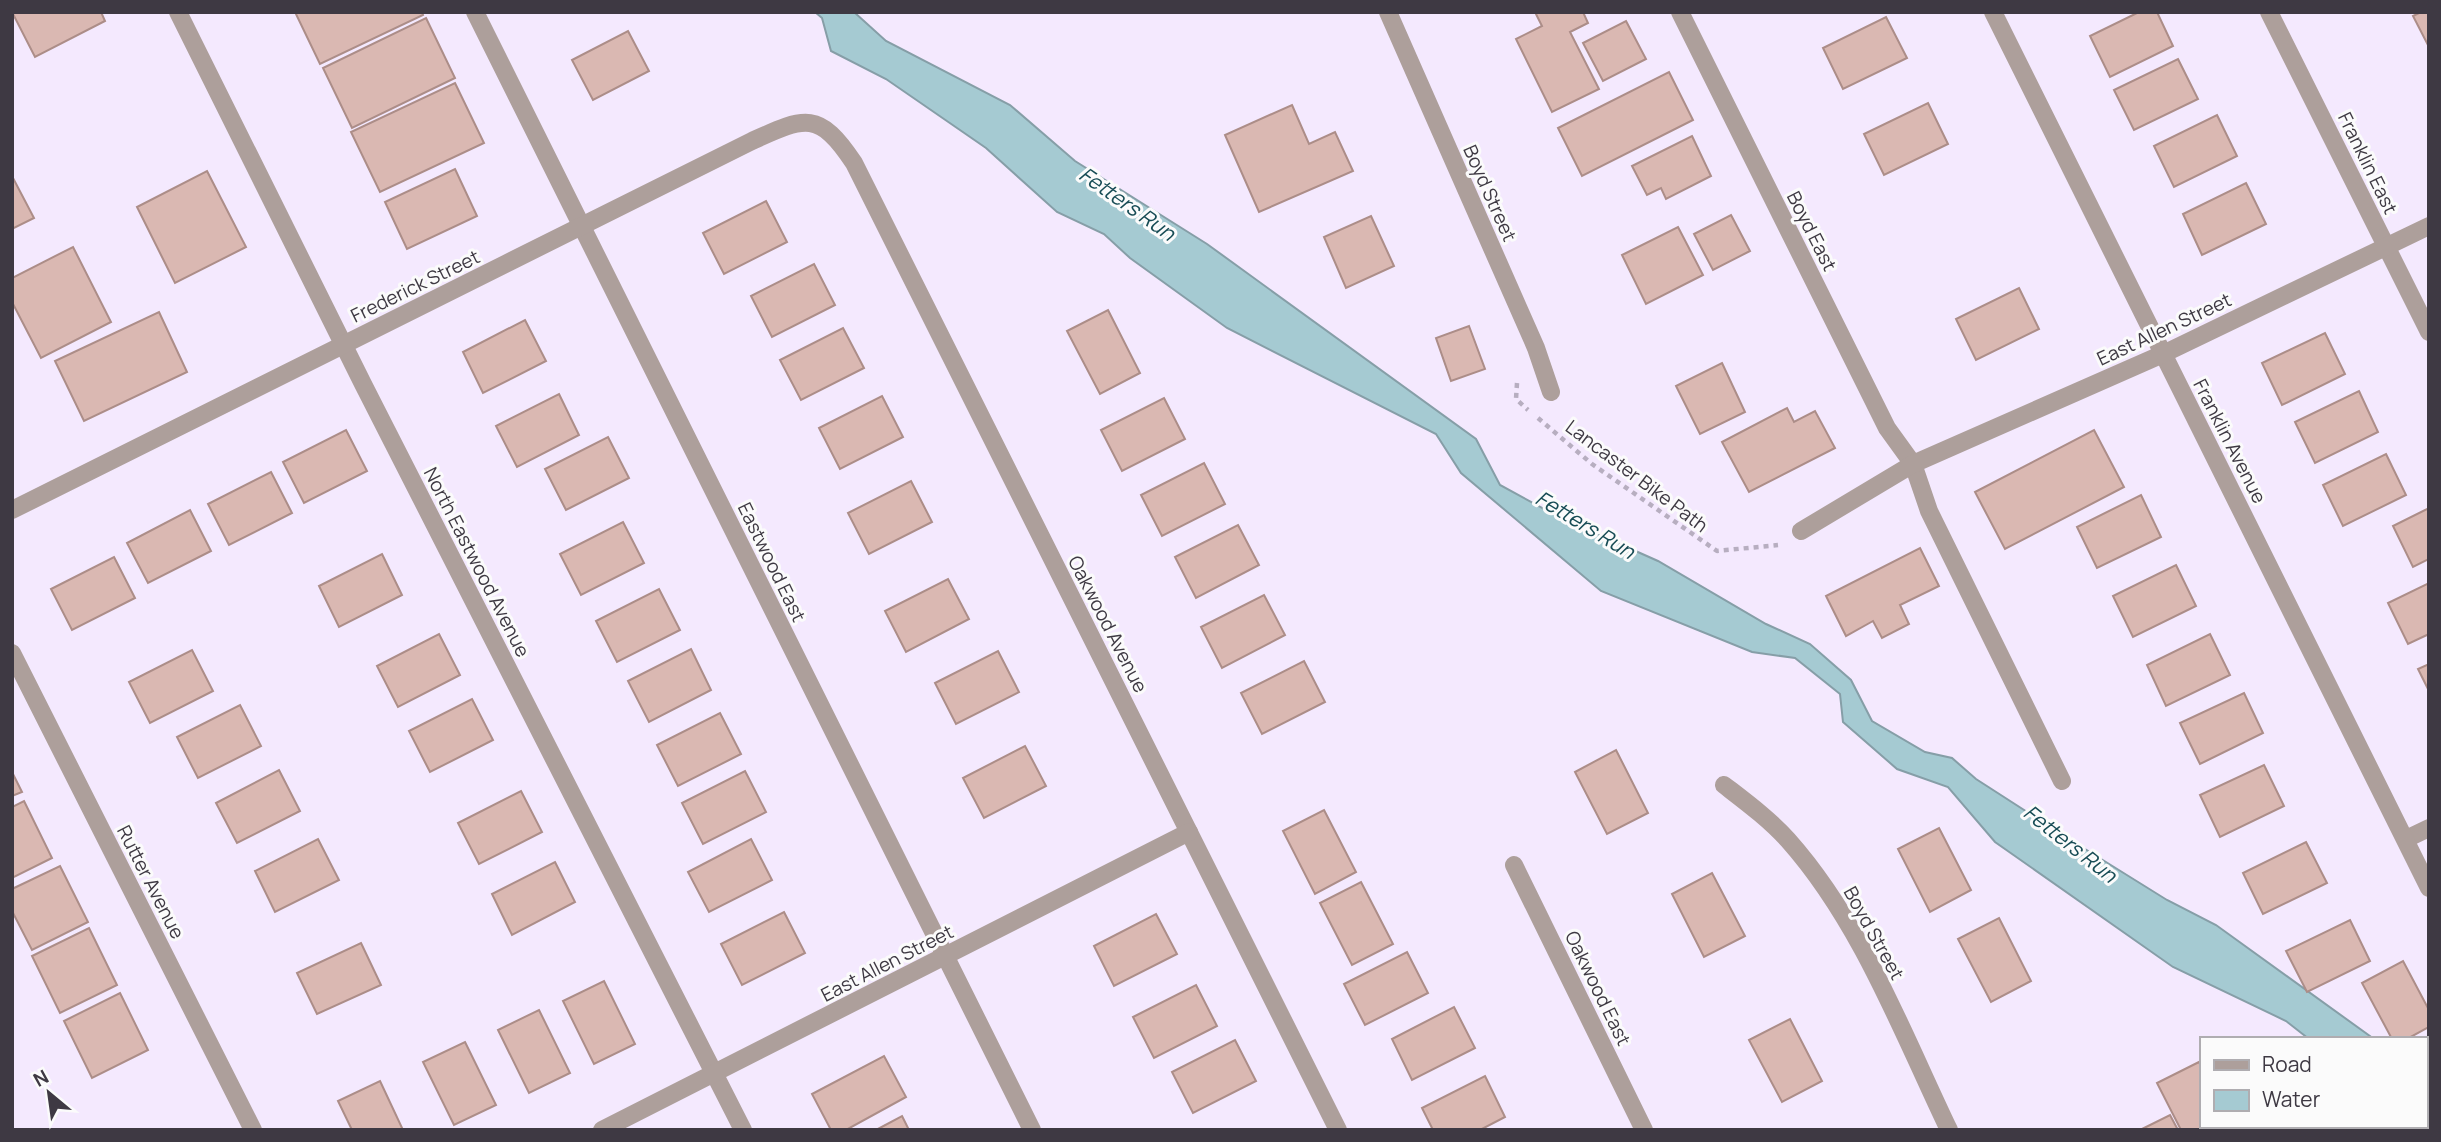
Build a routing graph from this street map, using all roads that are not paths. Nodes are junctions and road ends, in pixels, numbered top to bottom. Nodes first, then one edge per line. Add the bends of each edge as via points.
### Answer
1 (178, 12) edge
2 (475, 12) edge
3 (1388, 12) edge
4 (1680, 12) edge
5 (1993, 12) edge
6 (2269, 12) edge
7 (838, 138) joint
8 (2429, 226) edge
9 (583, 227) junction
10 (2386, 247) junction
11 (2429, 332) edge
12 (346, 344) junction
13 (2163, 354) junction
14 (1551, 392) dead end
15 (1913, 464) junction
16 (12, 510) edge
17 (1801, 531) road end
18 (12, 653) edge
19 (2062, 781) dead end
20 (1724, 785) dead end
21 (2429, 828) edge
22 (1189, 832) junction
23 (2406, 839) junction
24 (1514, 865) dead end
25 (2429, 888) edge
26 (945, 958) junction
27 (715, 1073) junction
28 (253, 1130) edge
29 (602, 1130) edge
30 (743, 1130) edge
31 (1032, 1130) edge
32 (1338, 1130) edge
33 (1644, 1130) edge
34 (1949, 1130) edge

1 - 12 street, North Eastwood Avenue
2 - 9 street, Eastwood East
3 - 14 street, Boyd Street via 1536,348
4 - 15 street, Boyd East via 1887,429
5 - 13 street, Franklin Avenue
6 - 10 street, Franklin East
7 - 9 street, Frederick Street via 818,125 795,121
7 - 22 street, Oakwood Avenue
8 - 10 street, East Allen Street
9 - 12 street, Frederick Street
9 - 26 street, Eastwood East
10 - 11 street, Franklin East
10 - 13 street, East Allen Street
12 - 16 street, Frederick Street
12 - 27 street, North Eastwood Avenue
13 - 15 street, East Allen Street
13 - 23 street, Franklin Avenue
15 - 17 street, East Allen Street
15 - 19 street, Boyd East via 1929,511
18 - 28 street, Rutter Avenue
20 - 34 street, Boyd Street via 1787,839 1836,906 1864,953
21 - 23 street
22 - 26 street, East Allen Street
22 - 32 street, Oakwood Avenue
23 - 25 street, Franklin Avenue
24 - 33 street, Oakwood East
26 - 27 street, East Allen Street
26 - 31 street, Eastwood East
27 - 29 street, East Allen Street
27 - 30 street, North Eastwood Avenue

